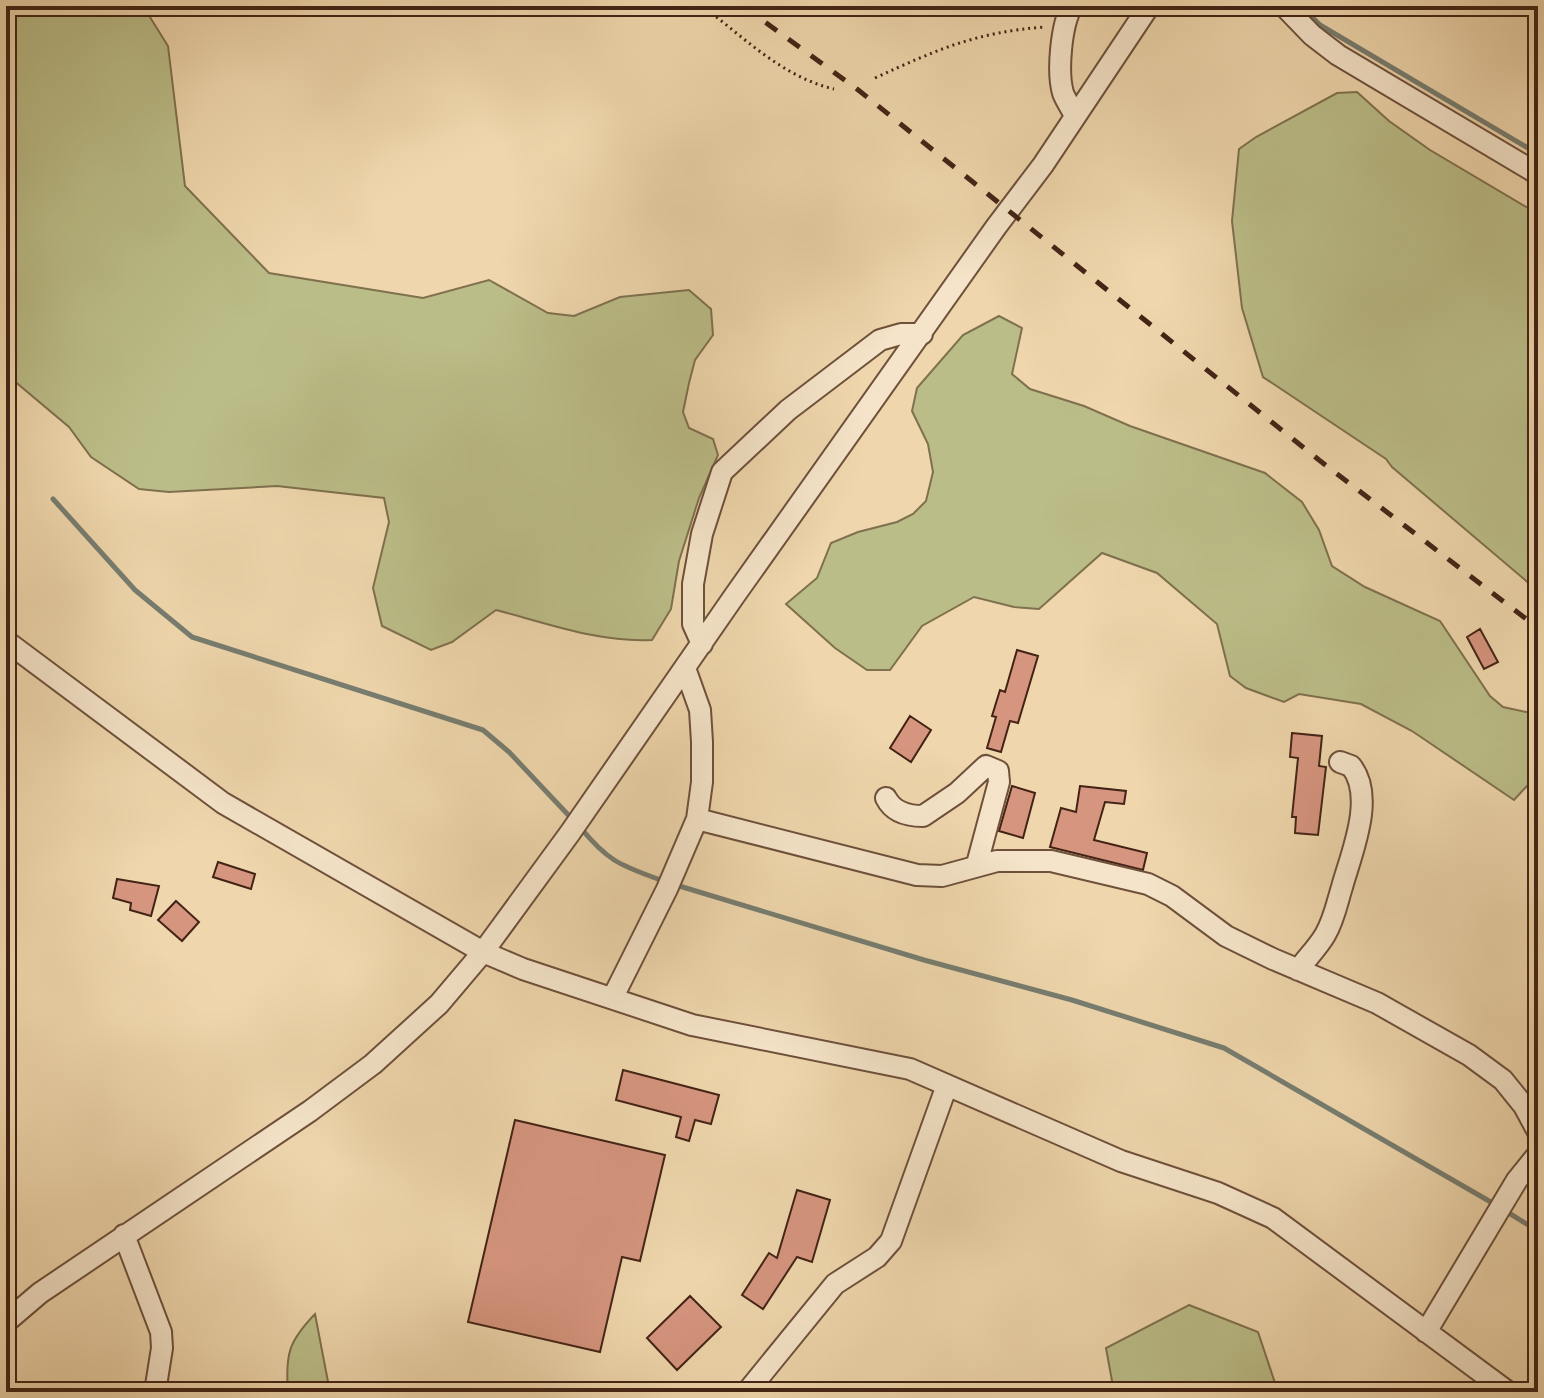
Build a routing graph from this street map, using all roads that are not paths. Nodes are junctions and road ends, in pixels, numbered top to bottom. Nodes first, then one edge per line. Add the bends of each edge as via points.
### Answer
1 (1072, 6) edge
2 (1149, 6) edge
3 (1284, 6) edge
4 (1075, 116) junction
5 (1538, 174) edge
6 (922, 334) junction
7 (6, 641) edge
8 (702, 644) junction
9 (685, 668) junction
10 (1340, 762) dead end
11 (886, 798) dead end
12 (697, 819) junction
13 (977, 864) junction
14 (483, 952) junction
15 (1298, 970) junction
16 (613, 997) junction
17 (947, 1085) junction
18 (1538, 1132) edge
19 (1538, 1154) edge
20 (124, 1235) junction
21 (6, 1322) edge
22 (1426, 1332) junction
23 (155, 1392) edge
24 (747, 1392) edge
25 (1508, 1392) edge

1 - 4 street via 1061,69 1063,93
2 - 4 street
3 - 5 street via 1338,55
4 - 6 street
6 - 8 street
6 - 8 street via 880,340 788,410 722,472 693,584 693,624
7 - 14 street via 223,803
8 - 9 street
9 - 12 street via 700,710
9 - 14 street
10 - 15 street via 1351,766 1360,783 1358,837 1327,931
11 - 13 street via 900,812 923,816 986,766 998,771
12 - 13 street via 917,875 942,876
12 - 16 street
13 - 15 street via 1051,861 1148,884 1226,936
14 - 16 street
14 - 20 street via 439,1004 373,1064
15 - 18 street via 1377,1003 1469,1055 1503,1080
16 - 17 street via 692,1025 910,1069
17 - 22 street via 1121,1161 1218,1193 1273,1218
17 - 24 street via 891,1241 877,1257 835,1284
19 - 22 street
20 - 21 street
20 - 23 street via 161,1332
22 - 25 street

